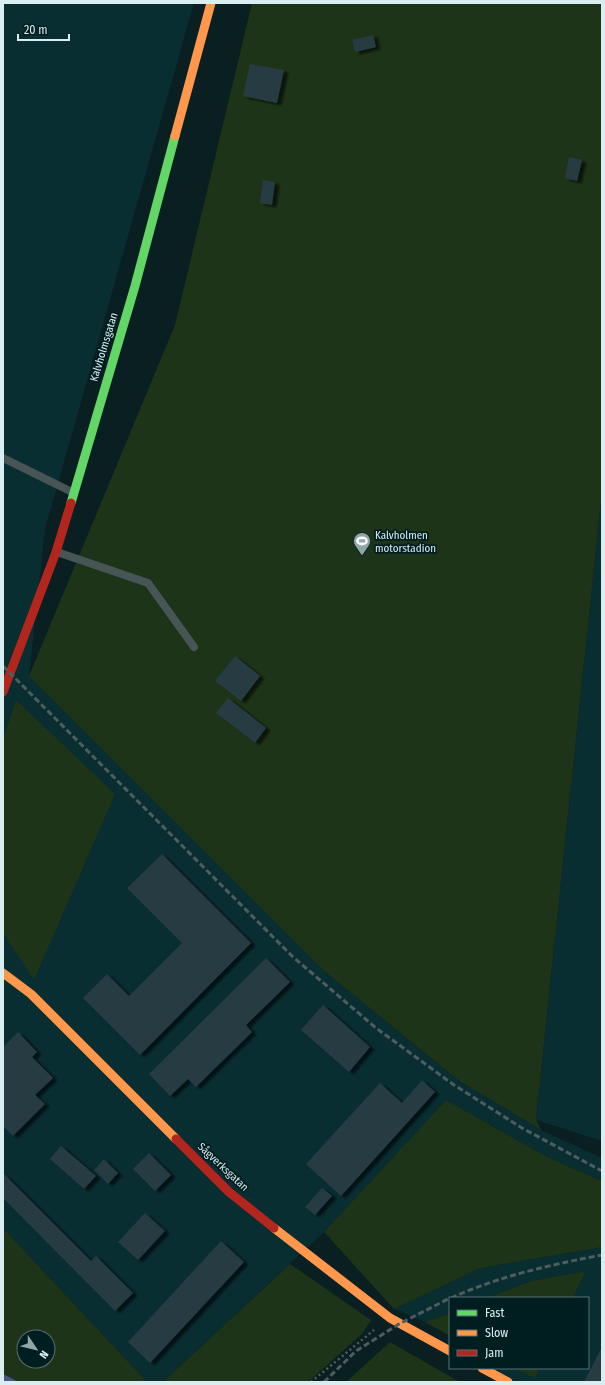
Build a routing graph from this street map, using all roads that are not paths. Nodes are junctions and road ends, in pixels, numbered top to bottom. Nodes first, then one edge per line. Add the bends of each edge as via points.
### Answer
1 (211, 3) edge
2 (3, 458) edge
3 (73, 492) junction
4 (56, 552) junction
5 (194, 647) dead end
6 (3, 692) edge
7 (3, 973) edge
8 (449, 1350) edge
9 (484, 1369) edge
10 (508, 1382) edge

1 - 3 street, Kalvholmsgatan via 135,286
2 - 3 lane
3 - 4 street, Kalvholmsgatan
4 - 5 lane via 148,583
4 - 6 street, Kalvholmsgatan
7 - 8 street, Sågverksgatan via 31,994 229,1192 390,1318
9 - 10 street

